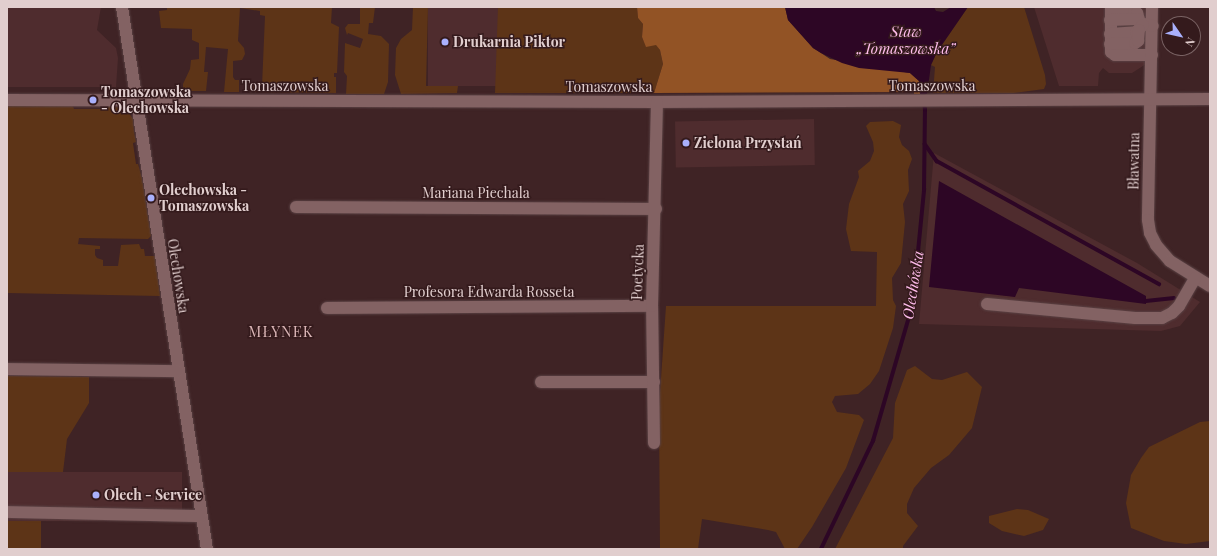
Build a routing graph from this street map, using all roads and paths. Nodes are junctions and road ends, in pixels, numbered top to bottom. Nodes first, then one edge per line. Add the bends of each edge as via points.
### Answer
1 (122, 7) edge
2 (1152, 7) edge
3 (1110, 13) edge
4 (1143, 25) junction
5 (1110, 39) junction
6 (1152, 55) junction
7 (1210, 99) edge
8 (7, 100) edge
9 (136, 100) junction
10 (1150, 100) junction
11 (657, 102) junction
12 (296, 208) dead end
13 (656, 209) junction
14 (1195, 278) junction
15 (1210, 286) edge
16 (987, 304) dead end
17 (652, 306) junction
18 (327, 308) dead end
19 (7, 369) edge
20 (178, 371) junction
21 (541, 382) dead end
22 (654, 382) junction
23 (654, 442) dead end
24 (7, 512) edge
25 (201, 516) junction
26 (207, 549) edge

1 - 9 street, Olechowska
2 - 4 street, Bławatna
3 - 4 street via 1134,11
3 - 5 street
4 - 5 street
4 - 6 street, Bławatna
5 - 6 street via 1115,55
6 - 10 street, Bławatna
7 - 10 street, Tomaszowska
8 - 9 street, Tomaszowska
9 - 11 street, Tomaszowska
9 - 20 street, Olechowska
10 - 11 street, Tomaszowska
10 - 14 street, Bławatna via 1150,233 1163,254
11 - 13 street, Poetycka
12 - 13 street, Mariana Piechala
13 - 17 street, Poetycka
14 - 15 street, Bławatna
14 - 16 street via 1179,306 1162,318 1135,318
17 - 18 street, Profesora Edwarda Rosseta
17 - 22 street, Poetycka
19 - 20 street
20 - 25 street, Olechowska
21 - 22 street
22 - 23 street, Poetycka
24 - 25 street
25 - 26 street, Olechowska

